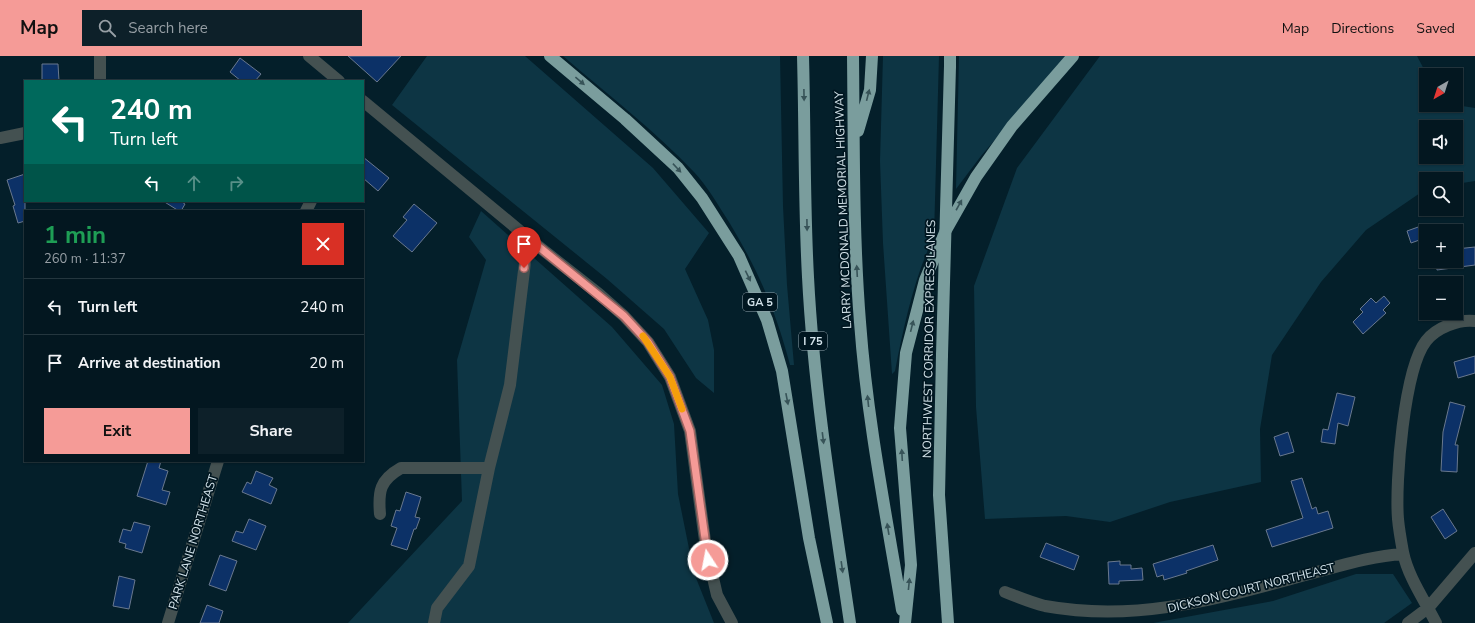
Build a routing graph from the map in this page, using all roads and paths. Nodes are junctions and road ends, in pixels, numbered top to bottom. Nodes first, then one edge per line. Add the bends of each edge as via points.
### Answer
1 (100, 56) edge
2 (309, 56) edge
3 (550, 56) edge
4 (803, 56) edge
5 (853, 56) edge
6 (872, 56) edge
7 (950, 56) edge
8 (1073, 56) edge
9 (100, 80) edge
10 (338, 80) edge
11 (364, 102) edge
12 (24, 133) edge
13 (0, 138) edge
14 (854, 146) junction
15 (528, 238) junction
16 (1475, 321) edge
17 (218, 462) edge
18 (489, 468) junction
19 (380, 514) dead end
20 (1475, 553) edge
21 (1403, 554) junction
22 (1005, 592) dead end
23 (1428, 608) junction
24 (168, 623) edge
25 (434, 623) edge
26 (732, 623) edge
27 (827, 623) edge
28 (850, 623) edge
29 (904, 623) edge
30 (948, 623) edge
31 (1408, 623) edge
32 (1436, 623) edge

1 - 9 street
2 - 10 street
3 -> 27 highway, GA 5 via 678,168 702,198 739,256 767,320 782,371 809,538
4 -> 28 highway, I 75 via 808,277 814,358
5 - 14 highway, LARRY MCDONALD MEMORIAL HIGHWAY
14 -> 6 highway via 870,90
7 - 30 highway, NORTHWEST CORRIDOR EXPRESS LANES, bridge via 939,495
29 -> 8 highway via 911,565 900,428 906,353 925,280 946,230 976,177 1012,126
11 - 15 street
12 - 13 street
29 -> 14 highway, LARRY MCDONALD MEMORIAL HIGHWAY via 869,413 860,322
15 - 18 street via 510,385
15 - 26 street via 624,316 648,342 670,377 690,431 706,548 715,588
16 - 21 street via 1461,322 1432,334 1421,348 1414,364 1397,484
17 - 24 street, PARK LANE NORTHEAST
18 - 19 street via 401,468 383,482 379,500
18 - 25 street via 469,566 437,608
20 - 23 street
21 - 22 street, DICKSON COURT NORTHEAST via 1364,559 1211,600 1142,613 1095,614 1072,611 1043,606
21 - 23 street
23 - 31 street
23 - 32 street

